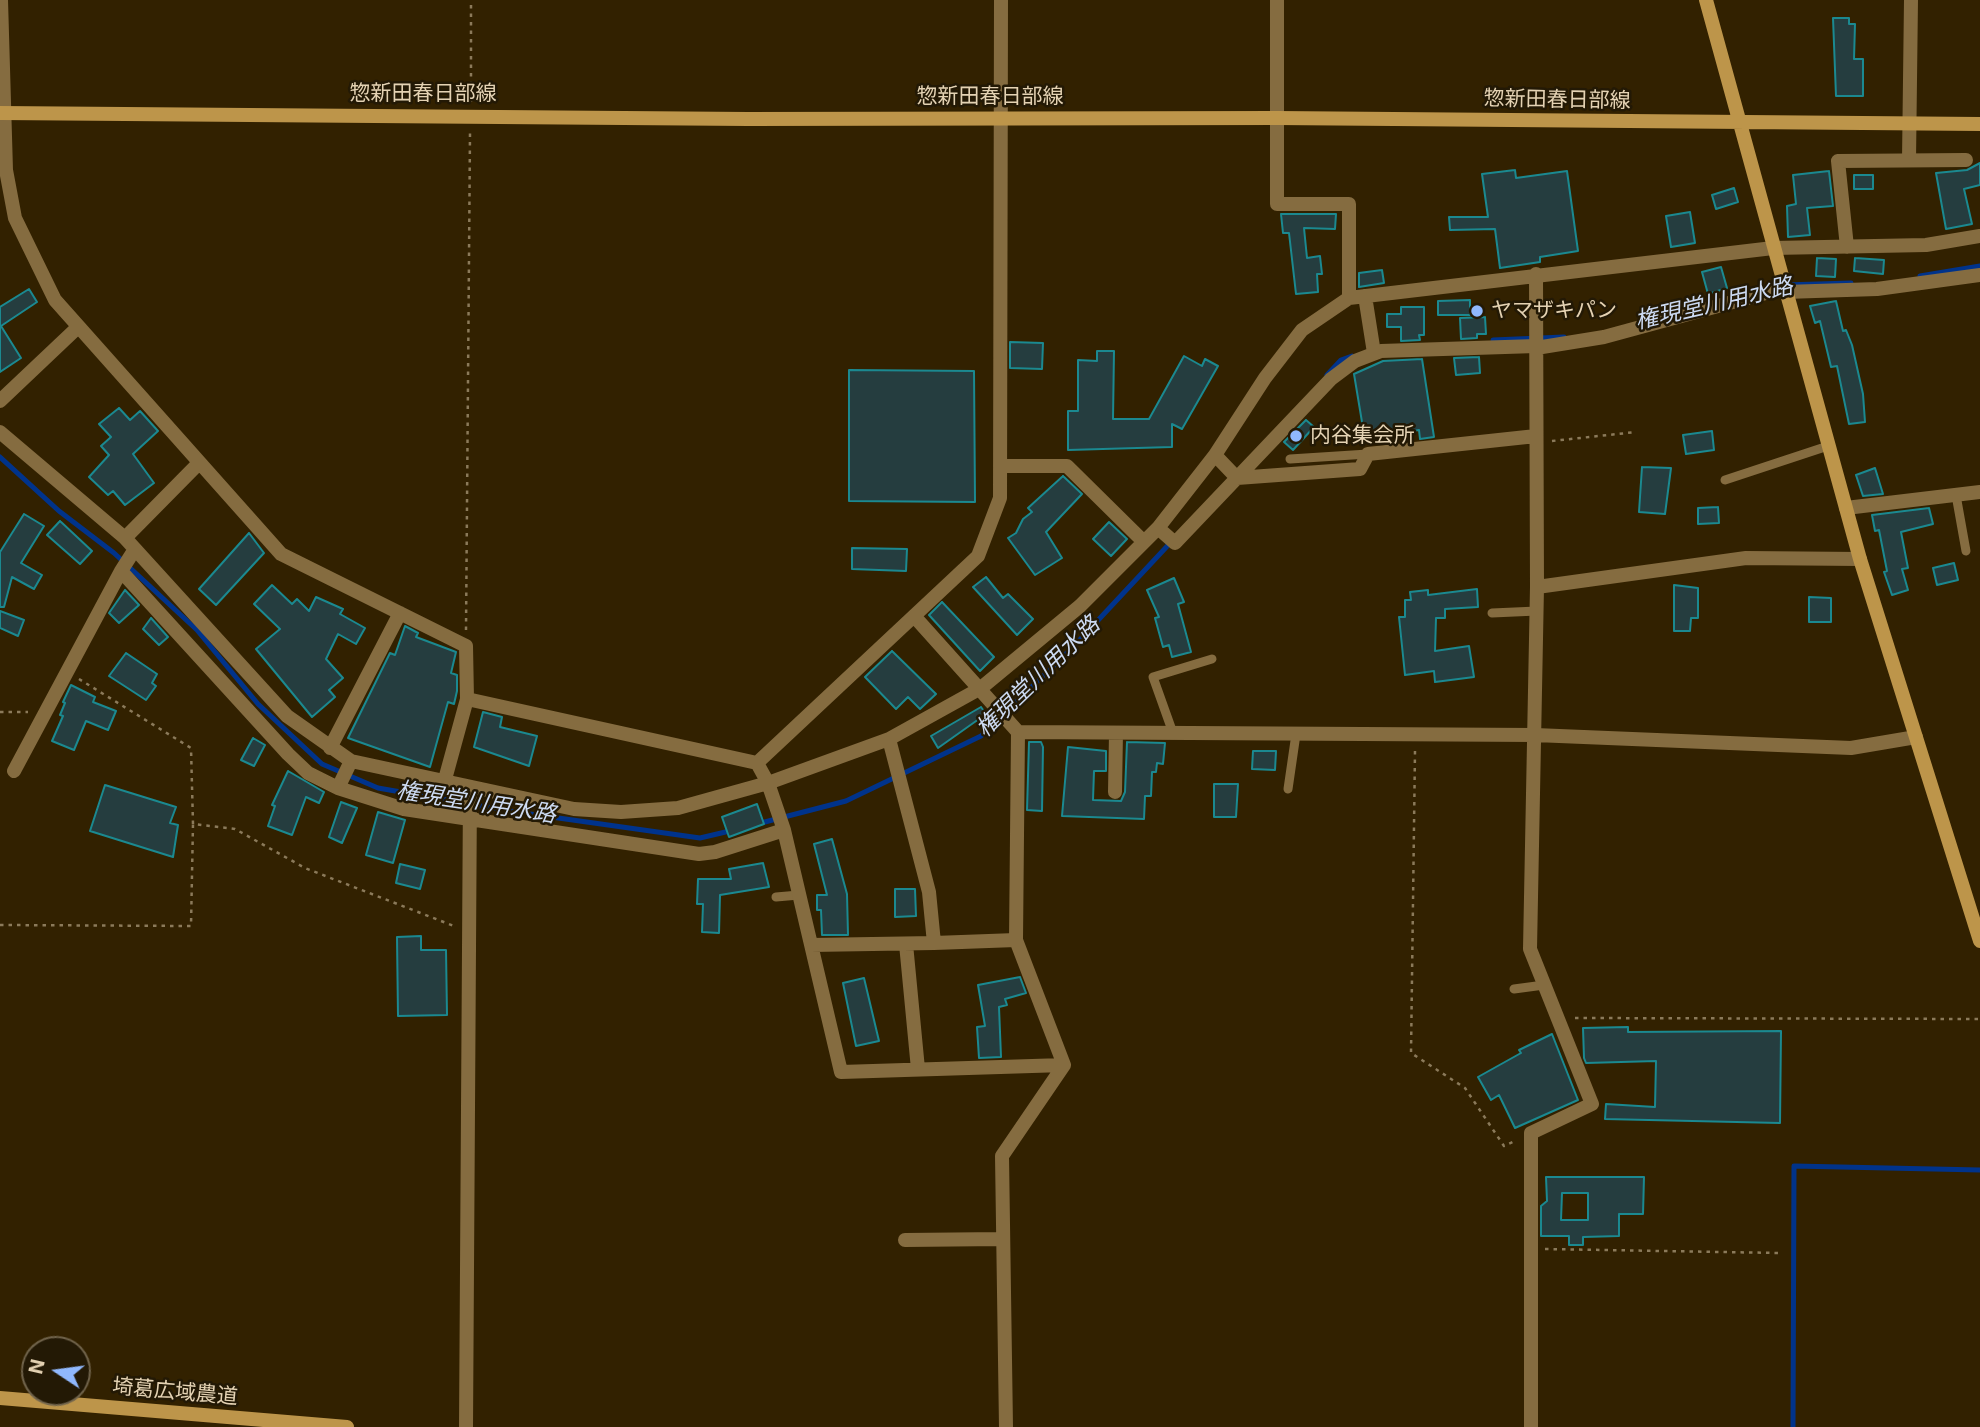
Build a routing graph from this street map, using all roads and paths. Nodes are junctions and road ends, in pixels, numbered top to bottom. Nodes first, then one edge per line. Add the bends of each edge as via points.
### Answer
1 (1, 0) edge
2 (471, 0) edge
3 (1001, 0) edge
4 (1277, 0) edge
5 (1706, 0) edge
6 (1911, 0) edge
7 (1, 113) edge
8 (470, 115) junction
9 (1000, 118) junction
10 (1277, 118) junction
11 (1738, 122) junction
12 (1910, 122) junction
13 (1980, 124) edge
14 (1909, 160) junction
15 (1966, 160) dead end
16 (1980, 236) edge
17 (1847, 247) junction
18 (1773, 248) junction
19 (1536, 274) junction
20 (1980, 275) edge
21 (1783, 285) junction
22 (1365, 296) junction
23 (1349, 298) junction
24 (77, 328) junction
25 (1536, 347) junction
26 (1374, 354) junction
27 (0, 401) edge
28 (0, 432) edge
29 (1636, 432) dead end
30 (1536, 440) junction
31 (1828, 446) junction
32 (1368, 454) junction
33 (1215, 456) junction
34 (1290, 459) dead end
35 (199, 463) junction
36 (1000, 466) junction
37 (1237, 478) junction
38 (1725, 480) dead end
39 (1980, 492) edge
40 (1956, 495) junction
41 (1846, 508) junction
42 (1157, 528) junction
43 (1144, 542) junction
44 (130, 544) junction
45 (1966, 551) dead end
46 (1860, 559) junction
47 (121, 570) junction
48 (1537, 587) junction
49 (1536, 611) junction
50 (400, 613) junction
51 (1492, 613) dead end
52 (914, 616) junction
53 (466, 646) junction
54 (1212, 659) dead end
55 (68, 672) junction
56 (981, 688) junction
57 (467, 699) junction
58 (0, 712) edge
59 (46, 712) junction
60 (1018, 732) junction
61 (1116, 733) junction
62 (1173, 733) junction
63 (1296, 734) junction
64 (1415, 734) junction
65 (1535, 735) junction
66 (1916, 737) junction
67 (889, 739) junction
68 (330, 748) junction
69 (351, 761) junction
70 (757, 763) junction
71 (14, 771) dead end
72 (444, 783) junction
73 (768, 783) junction
74 (338, 789) junction
75 (470, 789) junction
76 (1288, 789) dead end
77 (1115, 792) dead end
78 (470, 819) junction
79 (193, 824) junction
80 (783, 830) junction
81 (799, 895) junction
82 (776, 897) dead end
83 (0, 925) edge
84 (470, 933) junction
85 (1016, 940) junction
86 (1980, 941) edge
87 (934, 943) junction
88 (906, 944) junction
89 (811, 945) junction
90 (1544, 985) junction
91 (1514, 989) dead end
92 (1558, 1017) junction
93 (1980, 1018) edge
94 (1063, 1065) junction
95 (918, 1069) junction
96 (1531, 1133) junction
97 (1002, 1238) junction
98 (905, 1240) dead end
99 (1531, 1249) junction
100 (1780, 1253) dead end
101 (0, 1398) edge
102 (347, 1427) edge
103 (466, 1427) edge
104 (1006, 1427) edge
105 (1531, 1427) edge

1 - 7 street
2 - 8 path
3 - 9 street
4 - 10 street
5 - 11 main road
6 - 12 street
7 - 8 main road, 惣新田春日部線
7 - 24 street via 15,218 55,300
8 - 9 main road, 惣新田春日部線
8 - 53 path
9 - 10 main road, 惣新田春日部線
9 - 36 street
10 - 11 main road, 惣新田春日部線
10 - 23 street via 1278,204 1349,204
11 - 12 main road, 惣新田春日部線
11 - 18 main road
12 - 13 main road, 惣新田春日部線
12 - 14 street
14 - 15 street
14 - 17 street via 1838,161
16 - 17 street via 1926,245
17 - 18 street
18 - 19 street
18 - 21 main road
19 - 22 street
19 - 25 street
20 - 21 street via 1877,289
21 - 25 street via 1604,337
21 - 31 main road
22 - 23 street
22 - 26 street
23 - 33 street via 1302,330
24 - 27 street
24 - 35 street
25 - 26 street
25 - 30 street
26 - 37 street via 1340,370
28 - 44 street
29 - 30 path
30 - 32 street
30 - 48 street
31 - 38 lane
31 - 41 main road
32 - 34 lane
32 - 37 street via 1360,469
33 - 37 street
33 - 42 street
35 - 44 street
35 - 50 street via 282,554
36 - 43 street via 1067,466
36 - 52 street via 1000,498 978,556
37 - 42 street via 1175,543
39 - 40 street
40 - 41 street
40 - 45 lane
41 - 46 main road
42 - 43 street
43 - 56 street via 1080,606
44 - 47 street
44 - 68 street via 287,716
46 - 48 street via 1746,558
46 - 66 main road
47 - 55 street
47 - 74 street via 288,754 308,773
48 - 49 street
49 - 51 lane
49 - 65 street
50 - 53 street
50 - 68 street
52 - 56 street
52 - 70 street
53 - 57 street
54 - 62 lane via 1153,677
55 - 59 street
55 - 79 path via 191,748
56 - 60 street
56 - 67 street
57 - 70 street
57 - 72 street
58 - 59 path
59 - 71 street
60 - 61 street
60 - 85 street
61 - 62 street
61 - 77 street
62 - 63 street
63 - 64 street
63 - 76 lane
64 - 65 street
64 - 96 path via 1411,1054 1465,1088 1504,1146
65 - 66 street via 1851,748
65 - 90 street via 1530,949
66 - 86 main road
67 - 73 street
67 - 87 street via 929,892
68 - 69 street
69 - 72 street
69 - 74 street
70 - 73 street
72 - 75 street
73 - 75 street via 678,808 621,812 574,809
73 - 80 street
74 - 78 street via 404,809
75 - 78 street
78 - 80 street via 699,854
78 - 84 street
79 - 83 path via 191,926
79 - 84 path via 236,829 305,868
80 - 81 street
81 - 82 lane
81 - 89 street
84 - 103 street
85 - 87 street
85 - 94 street
87 - 88 street
88 - 89 street
88 - 95 street
89 - 95 street via 841,1072
90 - 91 lane
90 - 92 street
92 - 93 path
92 - 96 street via 1592,1104
94 - 95 street
94 - 97 street via 1002,1156
96 - 99 street
97 - 98 street
97 - 104 street
99 - 100 path
99 - 105 street
101 - 102 main road, 埼葛広域農道

